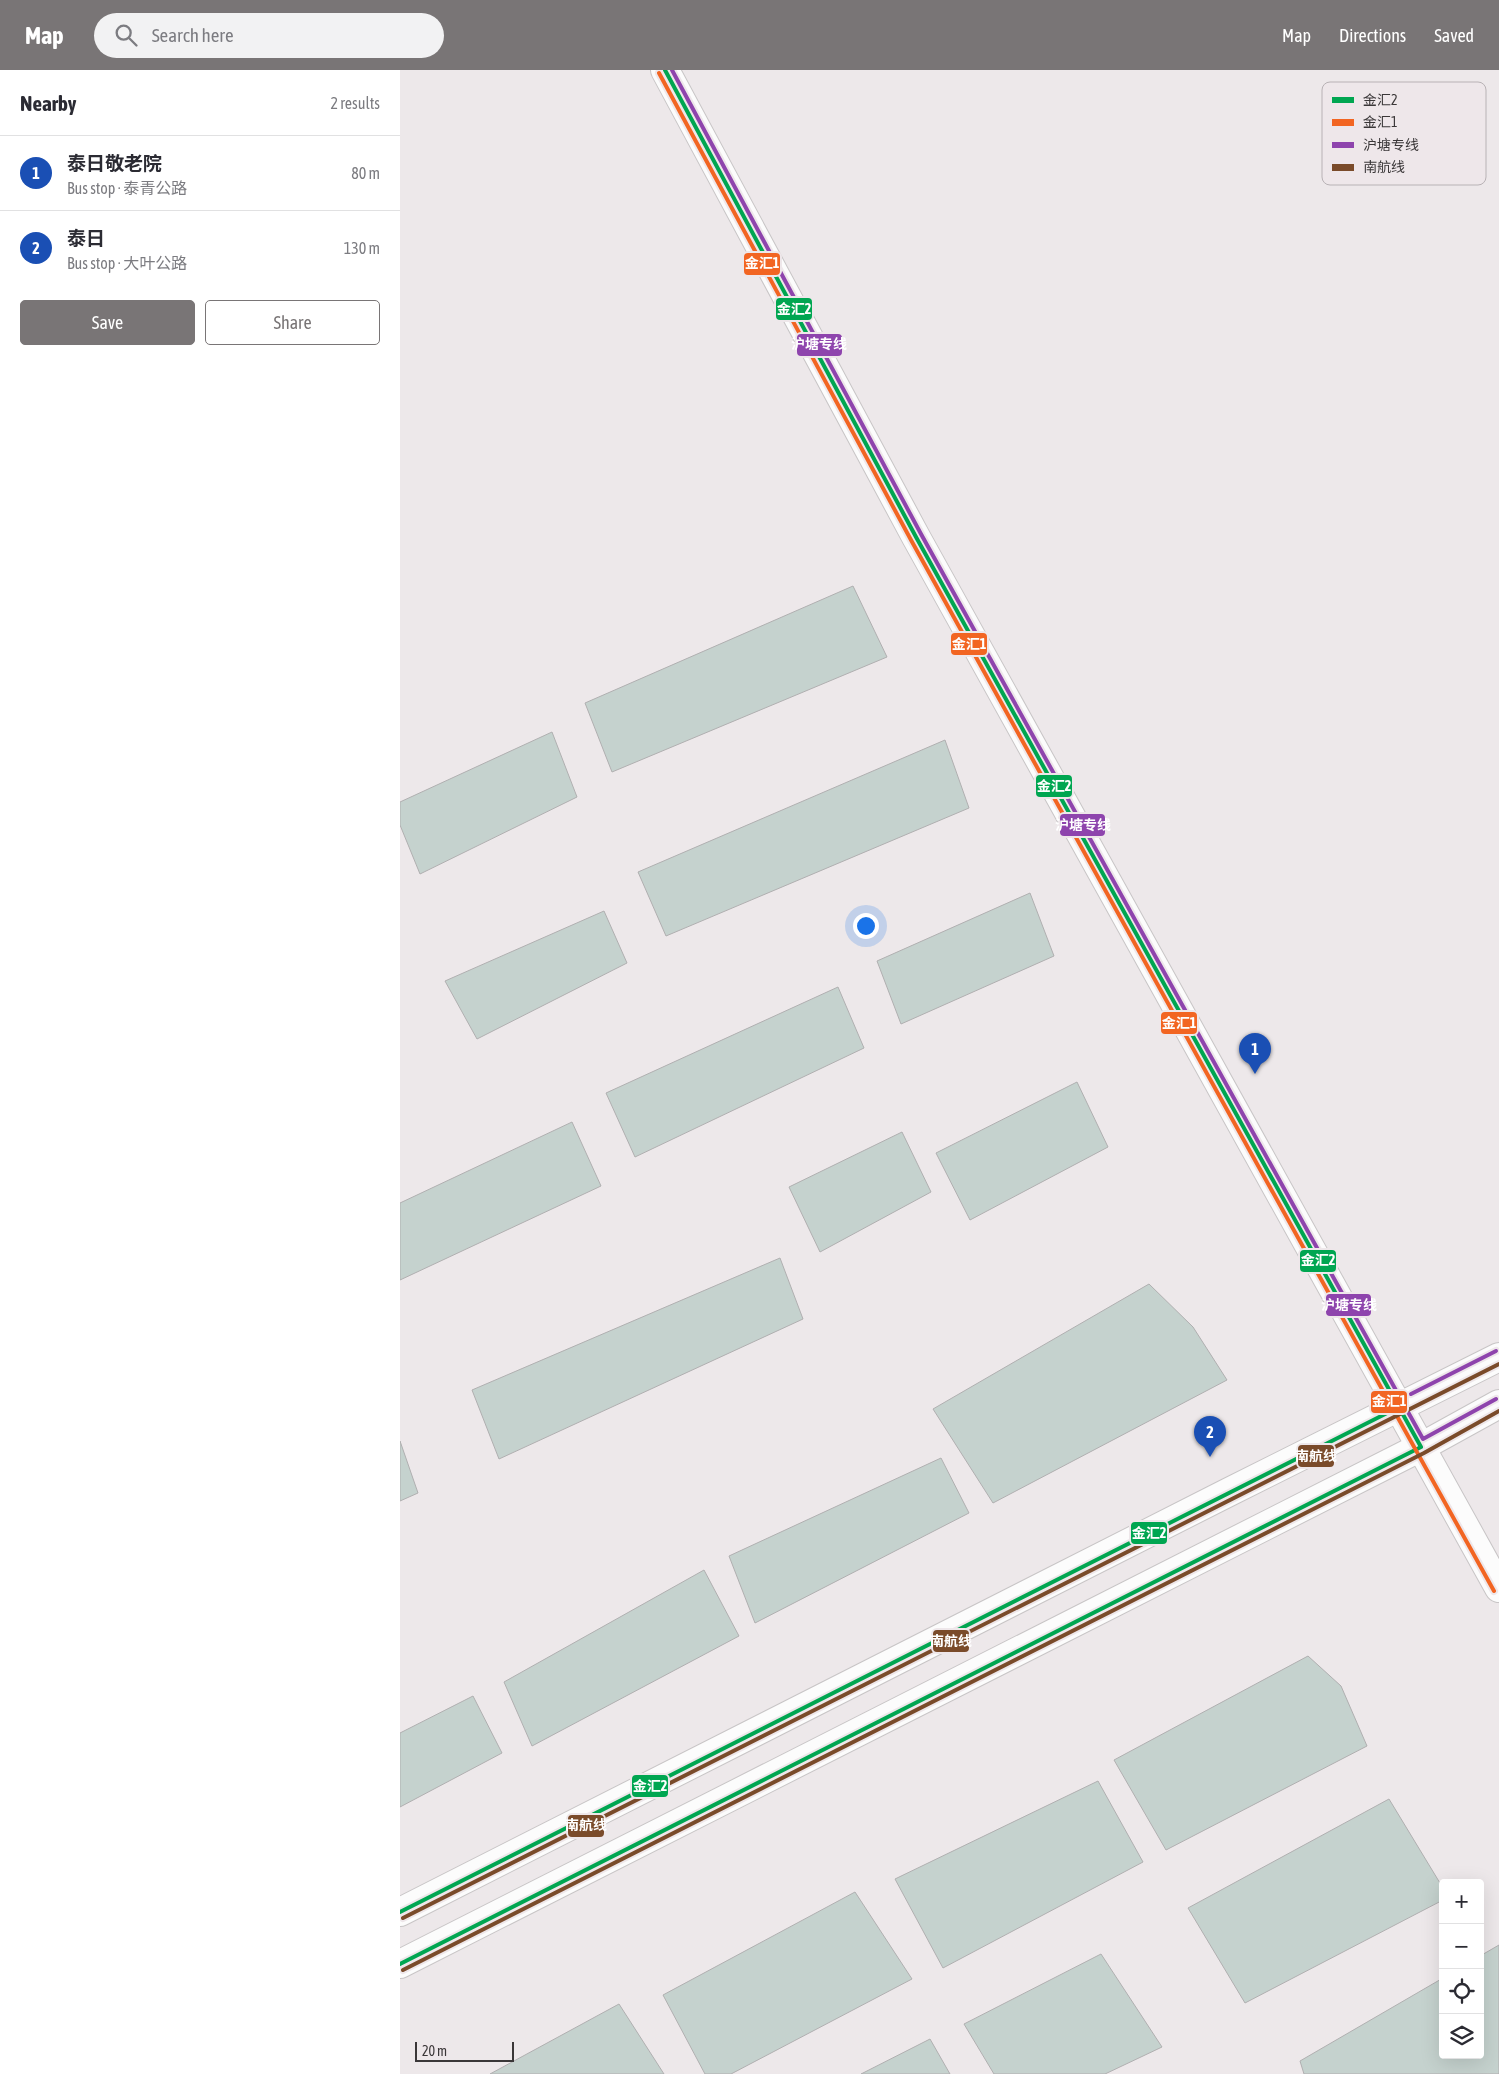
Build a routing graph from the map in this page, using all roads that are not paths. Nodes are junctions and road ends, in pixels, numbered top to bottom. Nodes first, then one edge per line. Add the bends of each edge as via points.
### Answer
1 (665, 70) edge
2 (1499, 1357) edge
3 (1499, 1404) edge
4 (1399, 1408) junction
5 (1421, 1446) junction
6 (1499, 1588) edge
7 (400, 1912) edge
8 (400, 1964) edge

1 - 4 main road via 921,546
2 - 4 main road
3 - 5 main road
4 - 5 main road
4 - 7 main road
5 - 6 main road
5 - 8 main road

